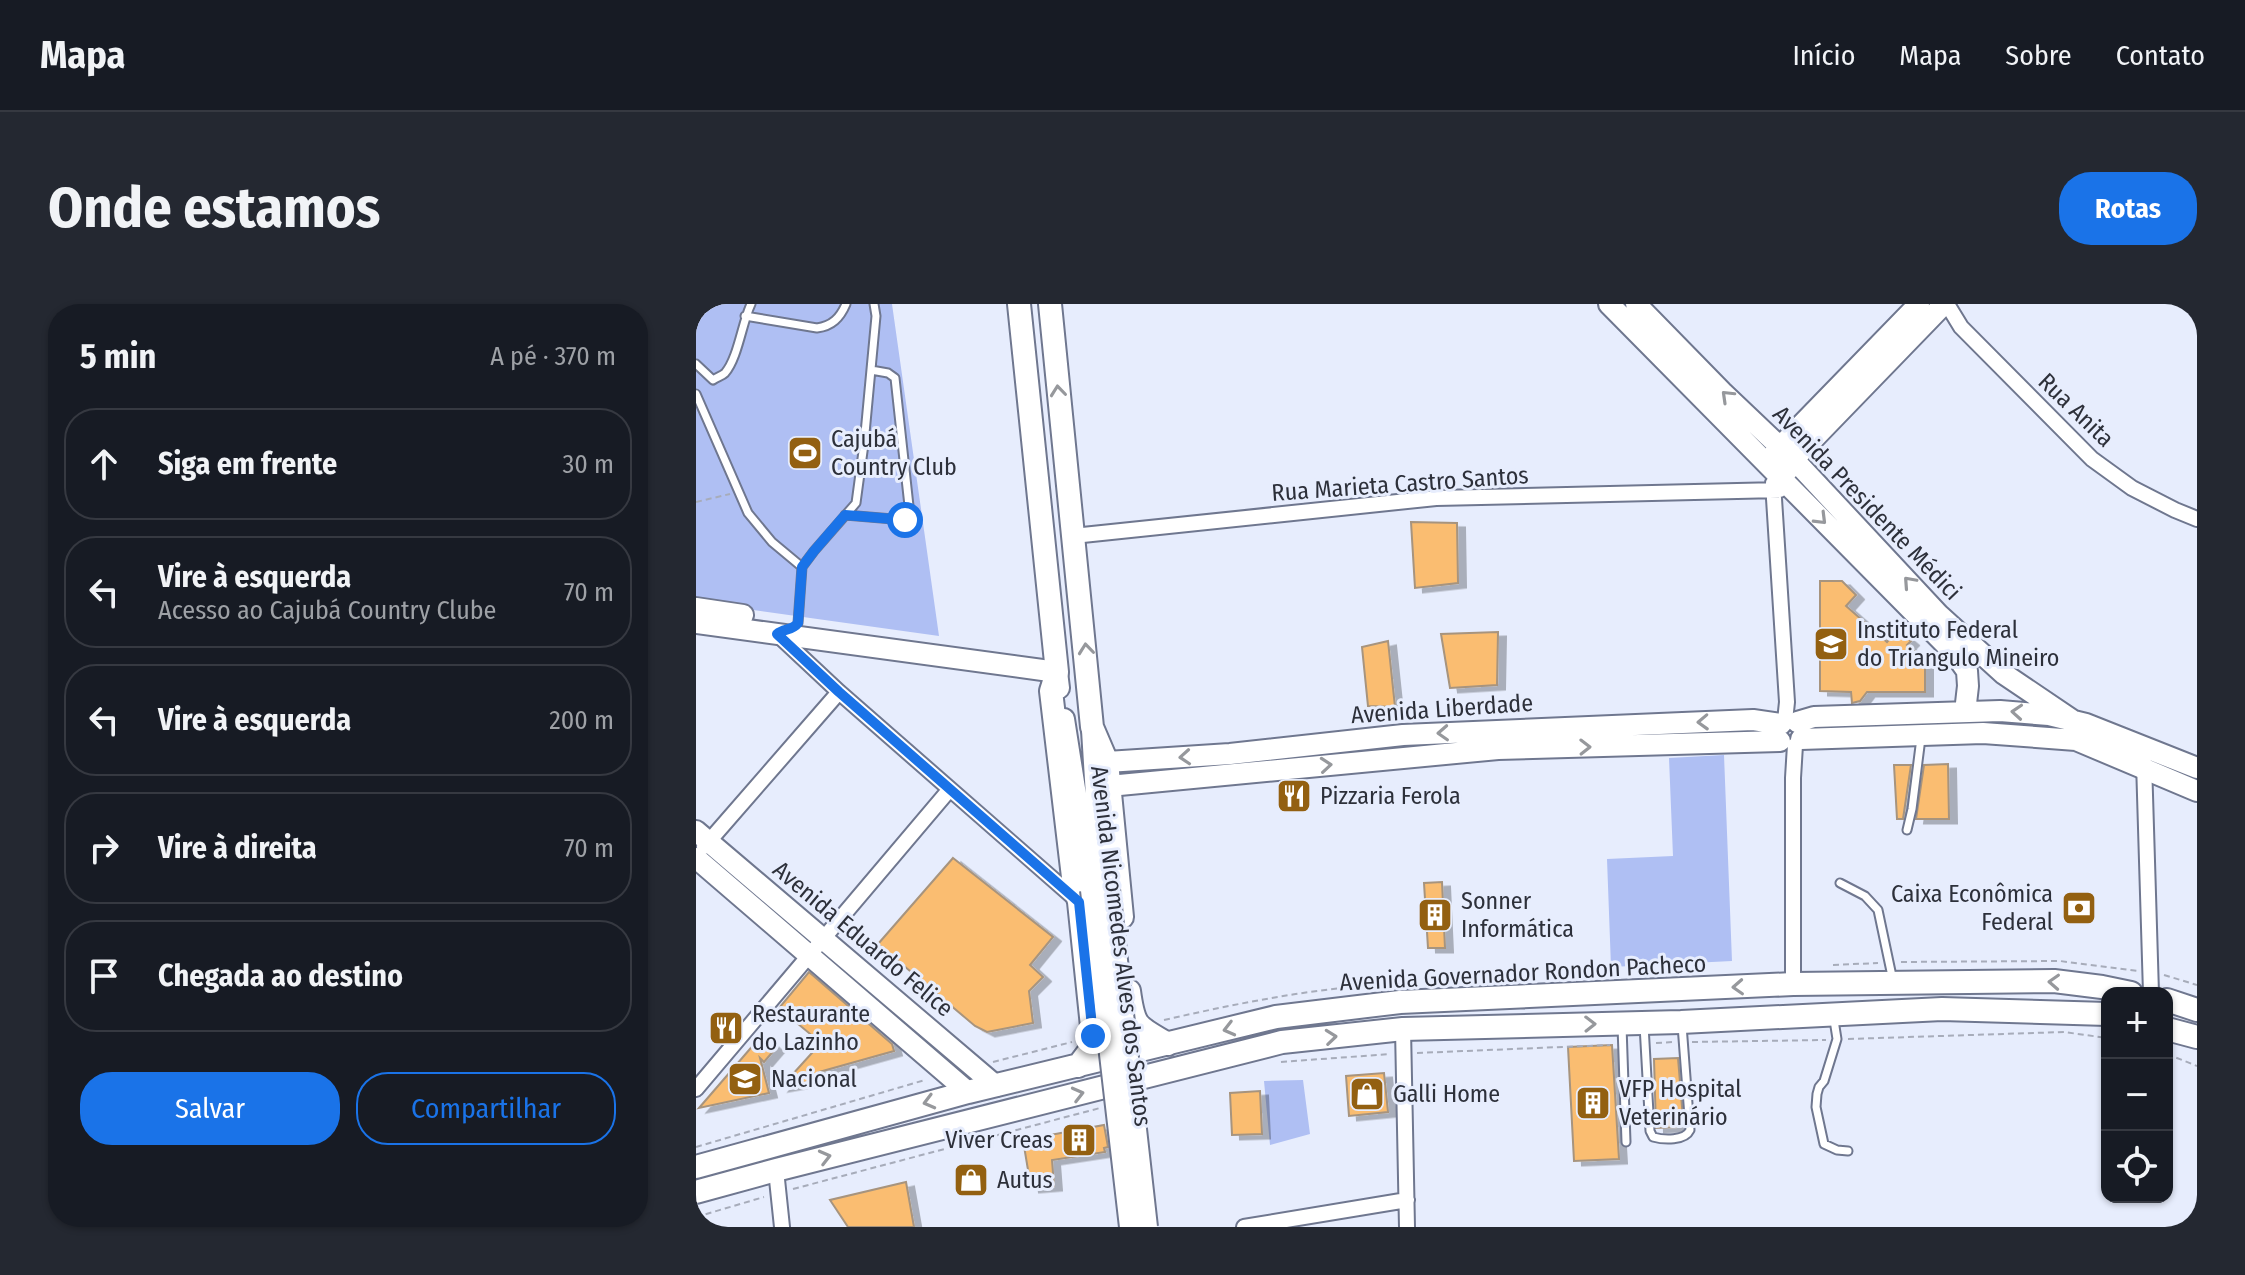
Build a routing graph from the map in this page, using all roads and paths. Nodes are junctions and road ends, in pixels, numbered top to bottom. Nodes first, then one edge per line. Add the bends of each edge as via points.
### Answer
1 (751, 304) edge
2 (846, 304) edge
3 (874, 304) edge
4 (1019, 304) edge
5 (1050, 304) edge
6 (1609, 304) edge
7 (1636, 304) edge
8 (1919, 304) edge
9 (1946, 304) edge
10 (745, 316) junction
11 (696, 364) edge
12 (871, 370) junction
13 (696, 394) edge
14 (1786, 454) junction
15 (1777, 486) junction
16 (738, 492) junction
17 (696, 502) edge
18 (845, 515) junction
19 (2197, 519) edge
20 (1073, 536) junction
21 (802, 567) junction
22 (698, 622) edge
23 (798, 623) junction
24 (777, 634) junction
25 (1056, 666) junction
26 (839, 692) junction
27 (1965, 712) junction
28 (2075, 722) junction
29 (1092, 727) junction
30 (1789, 729) junction
31 (1922, 736) junction
32 (1356, 740) junction
33 (2146, 747) junction
34 (1107, 762) junction
35 (1358, 762) junction
36 (2197, 768) edge
37 (2143, 769) junction
38 (1109, 786) junction
39 (950, 789) junction
40 (2197, 791) edge
41 (1907, 830) dead end
42 (699, 847) edge
43 (1840, 883) dead end
44 (1093, 894) junction
45 (822, 938) junction
46 (808, 955) junction
47 (1128, 980) junction
48 (1087, 982) junction
49 (1894, 983) junction
50 (1793, 984) junction
51 (2102, 987) edge
52 (2151, 987) edge
53 (2173, 1002) edge
54 (2197, 1010) edge
55 (908, 1011) junction
56 (1833, 1013) junction
57 (2101, 1014) edge
58 (1681, 1022) junction
59 (1633, 1023) junction
60 (893, 1028) junction
61 (1403, 1029) junction
62 (2173, 1031) edge
63 (2197, 1037) edge
64 (1168, 1044) junction
65 (2173, 1056) edge
66 (1078, 1066) junction
67 (2197, 1066) edge
68 (996, 1086) junction
69 (696, 1089) edge
70 (968, 1092) junction
71 (1626, 1142) dead end
72 (1848, 1151) dead end
73 (696, 1167) edge
74 (776, 1170) junction
75 (696, 1192) edge
76 (1407, 1200) junction
77 (782, 1227) edge
78 (1130, 1227) edge
79 (1147, 1227) edge
80 (1244, 1227) edge
81 (1407, 1227) edge

1 - 10 lane
2 - 10 lane via 826,327
3 - 12 lane
4 - 25 main road, Avenida Nicomedes Alves dos Santos
20 -> 5 main road, Avenida Nicomedes Alves dos Santos
6 - 15 main road, Avenida Presidente Médici
14 -> 7 main road, Avenida Presidente Médici
8 - 14 main road
9 - 14 main road
9 - 19 street, Rua Anita via 1961,327 2092,459 2132,488
10 - 11 lane via 725,373 713,380
12 - 18 lane via 856,503
12 - 18 lane via 895,378 910,515 905,520
13 - 16 lane
14 - 15 main road
28 -> 14 main road, Avenida Presidente Médici via 2004,674 1939,615
15 - 20 street, Rua Marieta Castro Santos via 1436,498
15 -> 27 main road, Avenida Presidente Médici via 1955,654 1967,671
15 - 30 street
16 - 17 path
16 - 21 lane via 772,542
18 - 21 lane
29 -> 20 main road, Avenida Nicomedes Alves dos Santos
21 - 23 lane
22 - 23 main road
22 - 24 main road
23 - 24 main road
23 - 25 main road
24 - 25 main road
24 - 26 street
25 - 44 main road, Avenida Nicomedes Alves dos Santos via 1051,691 1073,877
26 - 39 street
26 - 42 street
28 -> 27 main road, Avenida Liberdade via 2049,715
27 - 30 main road, Avenida Liberdade via 1814,717
28 - 33 main road, Avenida Liberdade
29 - 34 main road, Avenida Nicomedes Alves dos Santos
29 - 44 main road, Avenida Nicomedes Alves dos Santos
30 - 31 main road, Avenida Liberdade
30 -> 32 main road, Avenida Liberdade via 1753,720
35 -> 30 main road, Avenida Liberdade
30 - 50 street
31 - 37 main road, Avenida Liberdade via 1983,733 2076,740
31 - 41 lane
32 -> 34 main road, Avenida Liberdade
32 - 35 main road
33 - 36 main road, Avenida Liberdade
33 - 37 street
34 - 38 main road, Avenida Nicomedes Alves dos Santos
38 -> 35 main road, Avenida Liberdade
37 - 40 main road, Avenida Liberdade
37 - 52 street
38 - 47 main road, Avenida Nicomedes Alves dos Santos
39 - 44 street
39 - 45 street
42 - 45 main road, Avenida Eduardo Felice
42 - 46 main road, Avenida Eduardo Felice
43 - 49 lane via 1878,910
44 - 48 main road, Avenida Nicomedes Alves dos Santos
44 - 78 main road, Avenida Nicomedes Alves dos Santos, bridge
44 - 79 main road, Avenida Nicomedes Alves dos Santos, bridge
45 - 46 street
45 - 55 main road, Avenida Eduardo Felice
46 - 60 main road, Avenida Eduardo Felice
46 - 69 street
47 - 48 main road via 1109,1000 1098,997
47 - 64 main road, Avenida Nicomedes Alves dos Santos via 1134,1020
48 - 66 main road, Avenida Nicomedes Alves dos Santos via 1093,1036
49 - 50 main road, Avenida Governador Rondon Pacheco
51 -> 49 main road, Avenida Governador Rondon Pacheco via 2054,981
50 -> 64 main road, Avenida Governador Rondon Pacheco via 1400,1002 1276,1017
53 - 54 main road
55 - 60 main road
55 - 68 main road, Avenida Eduardo Felice
56 - 57 main road, Avenida Governador Rondon Pacheco via 1942,1009
56 - 58 main road, Avenida Governador Rondon Pacheco
56 - 72 lane via 1837,1039 1816,1107 1824,1144
58 - 59 main road, Avenida Governador Rondon Pacheco
58 - 59 lane via 1690,1130 1683,1137 1658,1139 1650,1131
61 -> 59 main road, Avenida Governador Rondon Pacheco
59 - 71 lane
60 - 70 main road, Avenida Eduardo Felice
74 -> 61 main road, Avenida Governador Rondon Pacheco via 1282,1042
61 - 76 street
62 - 63 main road
64 - 66 main road, Avenida Governador Rondon Pacheco
65 - 67 path
66 - 68 main road, Avenida Governador Rondon Pacheco
68 - 70 main road, Avenida Governador Rondon Pacheco
70 -> 73 main road, Avenida Governador Rondon Pacheco
74 - 75 main road, Avenida Governador Rondon Pacheco
74 - 77 street
76 - 80 street
76 - 81 street

